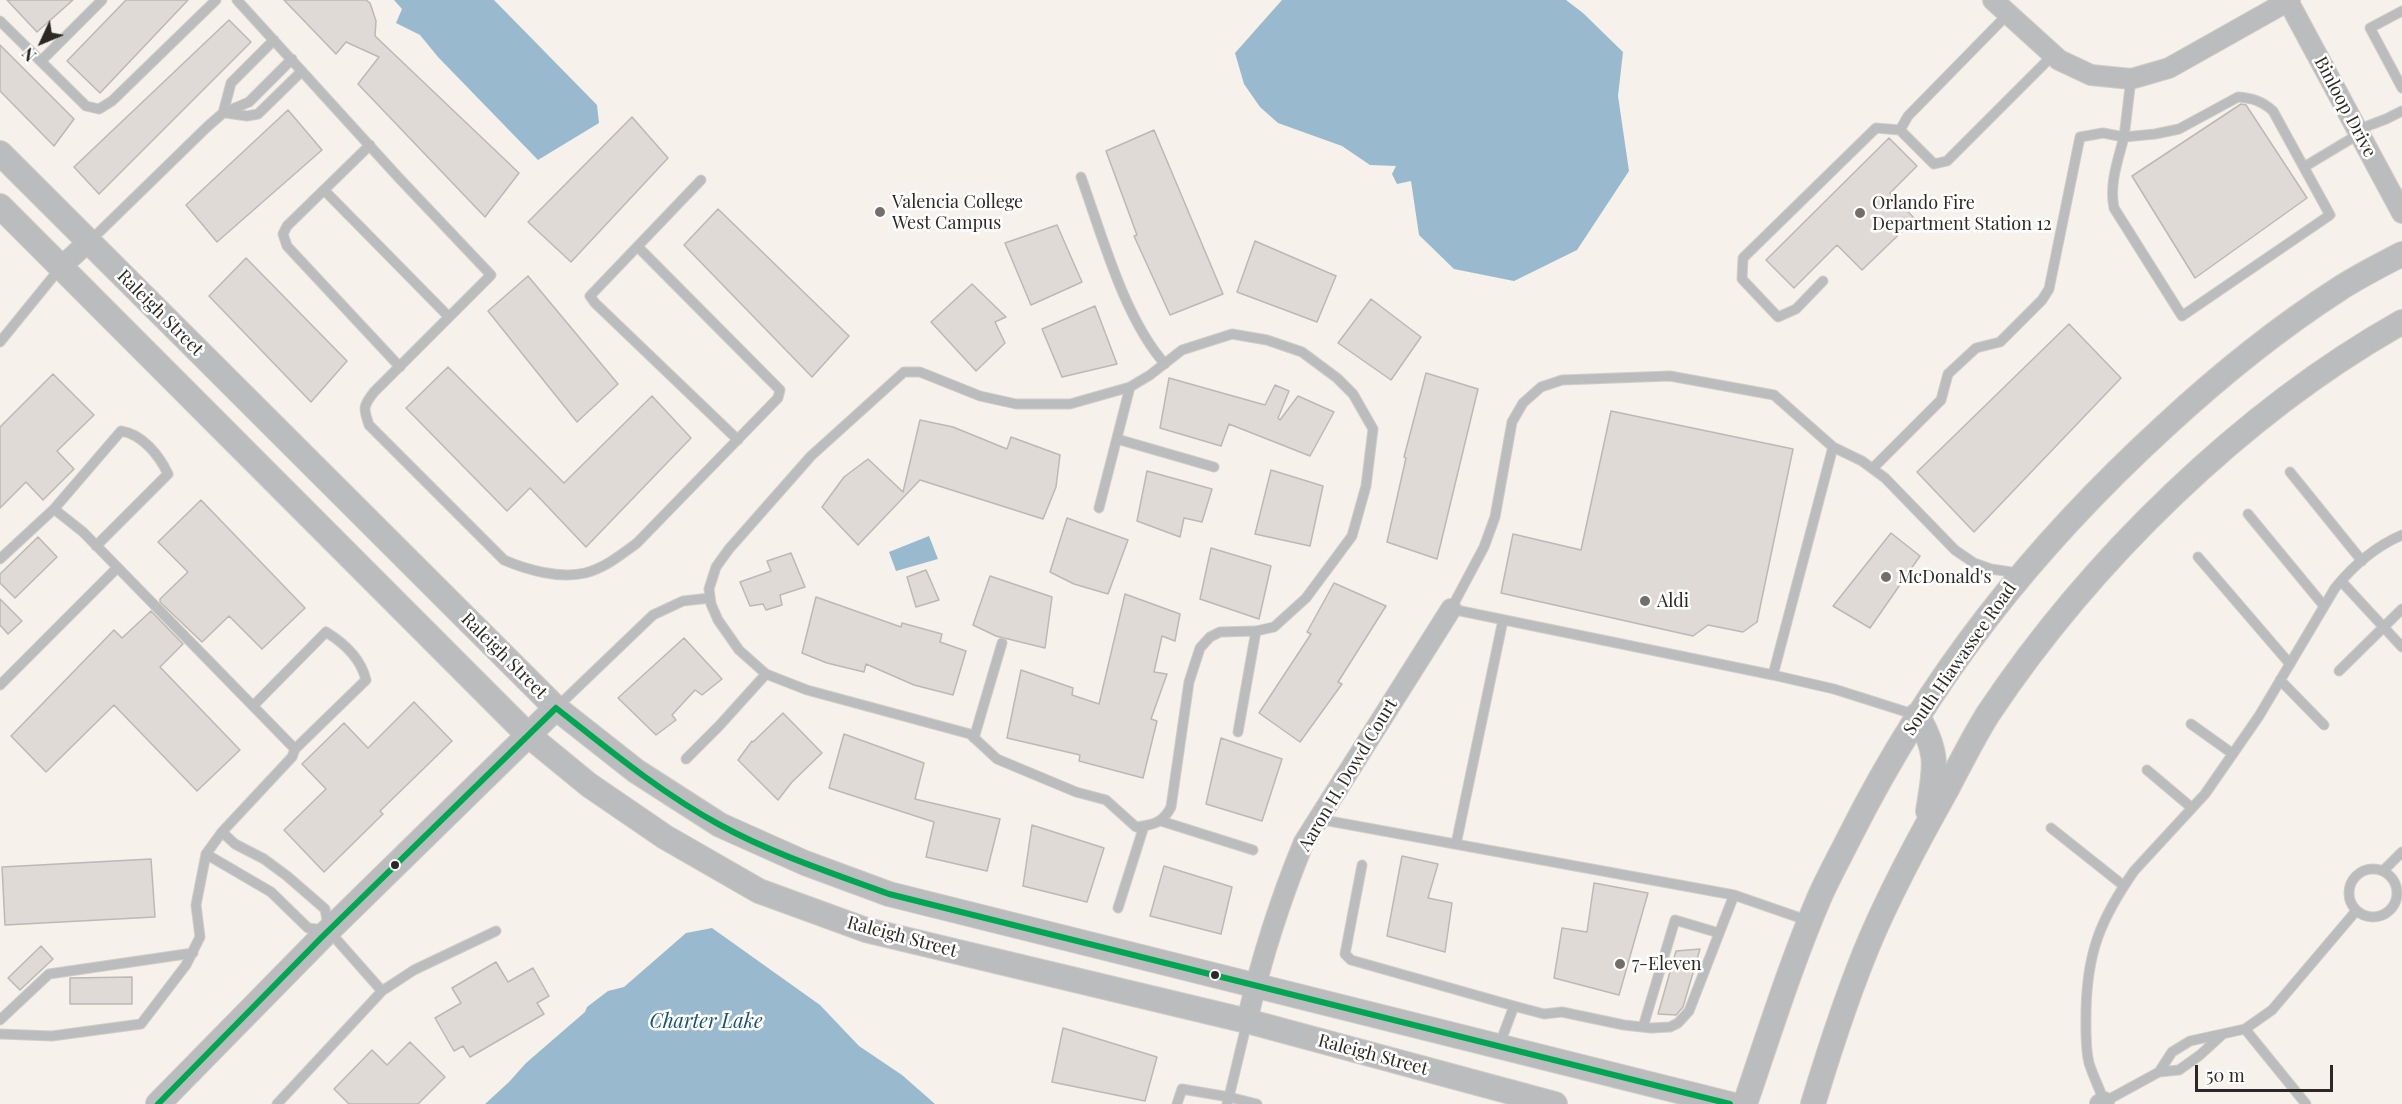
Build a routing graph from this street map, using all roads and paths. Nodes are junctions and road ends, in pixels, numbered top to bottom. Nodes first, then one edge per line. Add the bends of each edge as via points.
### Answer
1 (102, 0) edge
2 (216, 0) edge
3 (237, 0) edge
4 (1994, 0) edge
5 (2279, 3) edge
6 (2402, 11) edge
7 (2008, 14) junction
8 (0, 21) edge
9 (274, 40) junction
10 (2054, 55) junction
11 (292, 59) junction
12 (41, 61) junction
13 (302, 71) junction
14 (2131, 79) junction
15 (2402, 88) edge
16 (2402, 111) edge
17 (223, 113) junction
18 (1900, 130) junction
19 (2358, 132) junction
20 (2124, 137) junction
21 (369, 145) junction
22 (0, 153) edge
23 (2304, 167) junction
24 (1081, 177) dead end
25 (701, 180) dead end
26 (324, 190) junction
27 (0, 206) edge
28 (2402, 213) edge
29 (88, 242) junction
30 (638, 248) junction
31 (2402, 254) edge
32 (61, 267) junction
33 (1823, 281) dead end
34 (449, 317) junction
35 (2402, 322) edge
36 (0, 342) edge
37 (1165, 364) junction
38 (400, 367) junction
39 (1130, 387) junction
40 (1117, 439) junction
41 (738, 440) junction
42 (1833, 447) junction
43 (1214, 467) dead end
44 (1873, 468) junction
45 (2290, 472) dead end
46 (1100, 508) dead end
47 (54, 509) junction
48 (2248, 514) dead end
49 (2402, 535) edge
50 (96, 546) junction
51 (2198, 557) dead end
52 (0, 560) edge
53 (2362, 561) junction
54 (117, 568) junction
55 (2020, 574) junction
56 (2341, 581) junction
57 (710, 598) junction
58 (2324, 606) junction
59 (1451, 609) junction
60 (2402, 609) edge
61 (1503, 620) junction
62 (2384, 627) junction
63 (1256, 631) junction
64 (1002, 643) dead end
65 (2402, 647) edge
66 (2290, 664) junction
67 (2340, 671) dead end
68 (766, 674) junction
69 (1773, 675) junction
70 (2280, 680) junction
71 (0, 685) edge
72 (253, 706) junction
73 (556, 708) junction
74 (1917, 715) junction
75 (2191, 724) dead end
76 (2324, 725) dead end
77 (1238, 732) dead end
78 (528, 735) junction
79 (975, 738) junction
80 (295, 749) junction
81 (2233, 754) junction
82 (686, 759) dead end
83 (2147, 770) dead end
84 (2192, 808) junction
85 (1317, 819) junction
86 (1161, 821) junction
87 (1144, 826) junction
88 (1925, 828) junction
89 (2051, 828) dead end
90 (222, 832) junction
91 (1456, 844) junction
92 (1253, 850) dead end
93 (2402, 852) edge
94 (206, 854) junction
95 (1362, 865) dead end
96 (2383, 870) junction
97 (2124, 886) junction
98 (1734, 895) junction
99 (1118, 908) dead end
100 (2356, 911) junction
101 (1811, 921) junction
102 (329, 931) junction
103 (496, 931) dead end
104 (1719, 933) junction
105 (193, 953) junction
106 (1255, 985) junction
107 (382, 991) junction
108 (1514, 1006) junction
109 (0, 1020) edge
110 (1247, 1021) junction
111 (1643, 1027) junction
112 (2245, 1029) junction
113 (0, 1034) edge
114 (2223, 1034) junction
115 (2190, 1041) junction
116 (1499, 1046) junction
117 (2200, 1055) junction
118 (2159, 1072) junction
119 (1228, 1100) edge
120 (1524, 1100) edge
121 (2102, 1103) edge
122 (158, 1104) edge
123 (277, 1104) edge
124 (1177, 1104) edge
125 (1257, 1104) edge
126 (1555, 1104) edge
127 (1730, 1104) edge
128 (1745, 1104) edge
129 (1813, 1104) edge
130 (2306, 1104) edge

1 - 12 lane
2 - 12 lane via 99,109 86,106
3 - 9 lane
4 - 7 street
5 - 14 street via 2169,68
5 - 19 street, Binloop Drive
6 - 15 lane via 2370,28
7 - 10 street
7 - 18 lane via 1908,116
8 - 12 lane
9 - 11 lane
9 - 17 lane via 231,83
10 - 14 street via 2091,75
10 - 18 lane via 1947,161 1934,164
11 - 13 lane
11 - 17 lane via 249,102
13 - 17 lane via 258,114
13 - 21 lane
14 - 20 lane
16 - 19 lane
17 - 29 lane
18 - 33 lane via 1876,128 1743,258 1742,279 1778,316 1796,309
19 - 23 lane
19 - 28 street, Binloop Drive
20 - 23 lane via 2179,129 2238,97 2251,98 2273,111
20 - 23 lane via 2111,194 2114,208 2182,316 2330,215
20 - 44 lane via 2103,133 2080,136 2049,289 2000,342 1976,348 1948,374 1941,400
21 - 26 lane
21 - 34 lane via 491,275
22 - 29 street, Raleigh Street
24 - 37 lane via 1129,306
25 - 30 lane
26 - 34 lane
26 - 38 lane via 287,226 283,234 287,246
27 - 32 street, Raleigh Street
29 - 32 street
29 - 73 street, Raleigh Street
30 - 41 lane via 780,390 778,398
30 - 41 lane via 590,296
31 - 55 street, South Hiawassee Road via 2340,288 2203,391 2132,457
32 - 36 lane
32 - 78 street, Raleigh Street
34 - 38 lane
35 - 88 street via 2276,406 2200,468 2124,545 2054,625 1988,715
37 - 39 lane
37 - 63 lane via 1182,350 1232,334 1267,340 1302,352 1336,378 1353,394 1373,429 1366,486 1352,536 1306,598 1274,627
38 - 41 lane via 366,402 363,410 369,425 504,560 523,568 585,573 612,561 637,543
39 - 40 lane
39 - 57 lane via 1070,404 1016,404 980,396 920,372 904,372 811,456 729,549 716,567
40 - 43 lane
40 - 46 lane
42 - 44 lane
42 - 59 lane via 1774,395 1670,376 1562,380 1541,387 1522,403 1512,422 1495,517 1480,557
42 - 69 lane
44 - 55 lane via 1955,550 1974,563
45 - 53 lane
47 - 50 lane
47 - 50 lane via 121,431 134,433 163,463 168,474
47 - 52 lane
48 - 58 lane
49 - 53 lane via 2385,542
50 - 54 lane
51 - 66 lane
53 - 56 lane
54 - 71 lane
54 - 72 lane
55 - 74 street, South Hiawassee Road
56 - 58 lane
56 - 62 lane
57 - 68 lane via 718,620 739,650
57 - 73 lane via 683,601 653,615
58 - 66 lane
59 - 61 lane
59 - 85 street, Aaron H. Dowd Court
60 - 62 lane
61 - 69 lane
61 - 91 lane
62 - 65 lane
62 - 67 lane
63 - 77 lane
63 - 86 lane via 1220,632 1200,648 1189,682 1171,807
64 - 79 lane
66 - 70 lane
68 - 79 lane via 807,690
68 - 82 lane
69 - 74 lane
70 - 76 lane
70 - 81 lane
72 - 80 lane
72 - 80 lane via 326,632 339,640 363,667 366,681
73 - 78 street
73 - 106 street, Raleigh Street via 636,771 720,825 805,863 889,894
74 - 88 street via 1931,739 1935,769
74 - 101 street, South Hiawassee Road via 1867,803
75 - 81 lane
78 - 102 street
78 - 110 street, Raleigh Street via 589,785 665,837 759,891 866,930
79 - 87 lane via 997,759 1106,801 1136,828
80 - 90 lane via 292,757
81 - 84 lane
83 - 84 lane
84 - 97 lane
85 - 91 lane
85 - 106 street, Aaron H. Dowd Court via 1287,883
86 - 87 lane
86 - 92 lane
87 - 99 lane
88 - 129 street via 1872,937 1834,1034
89 - 97 lane
90 - 94 lane
90 - 102 lane via 287,876 325,909
91 - 98 lane
93 - 96 lane
94 - 102 lane via 271,892 308,928
94 - 105 lane via 196,905 200,937
95 - 108 lane via 1345,954 1351,960
96 - 100 lane via 2363,871 2351,882 2349,899
96 - 100 lane via 2397,887 2395,904 2376,918
97 - 121 lane via 2109,908 2092,948 2086,983 2089,1062
98 - 101 lane
98 - 104 lane
100 - 112 lane via 2272,1010
101 - 128 street, South Hiawassee Road
102 - 107 lane
102 - 122 street
103 - 107 lane via 414,970
104 - 111 lane via 1689,1011 1670,1027
104 - 111 lane via 1675,920
105 - 109 lane via 50,974
105 - 113 lane via 141,1024 52,1036
106 - 110 street, Aaron H. Dowd Court
106 - 116 street, Raleigh Street
107 - 123 lane
108 - 111 lane via 1544,1014 1562,1012
108 - 116 lane
110 - 119 lane
110 - 120 street, Raleigh Street
112 - 114 lane
112 - 130 lane
114 - 115 lane
114 - 117 lane
115 - 117 lane
115 - 118 lane via 2172,1052
116 - 127 street, Raleigh Street
117 - 118 lane via 2179,1070
118 - 121 lane
119 - 124 lane via 1182,1089
119 - 125 lane
120 - 126 street, Raleigh Street

